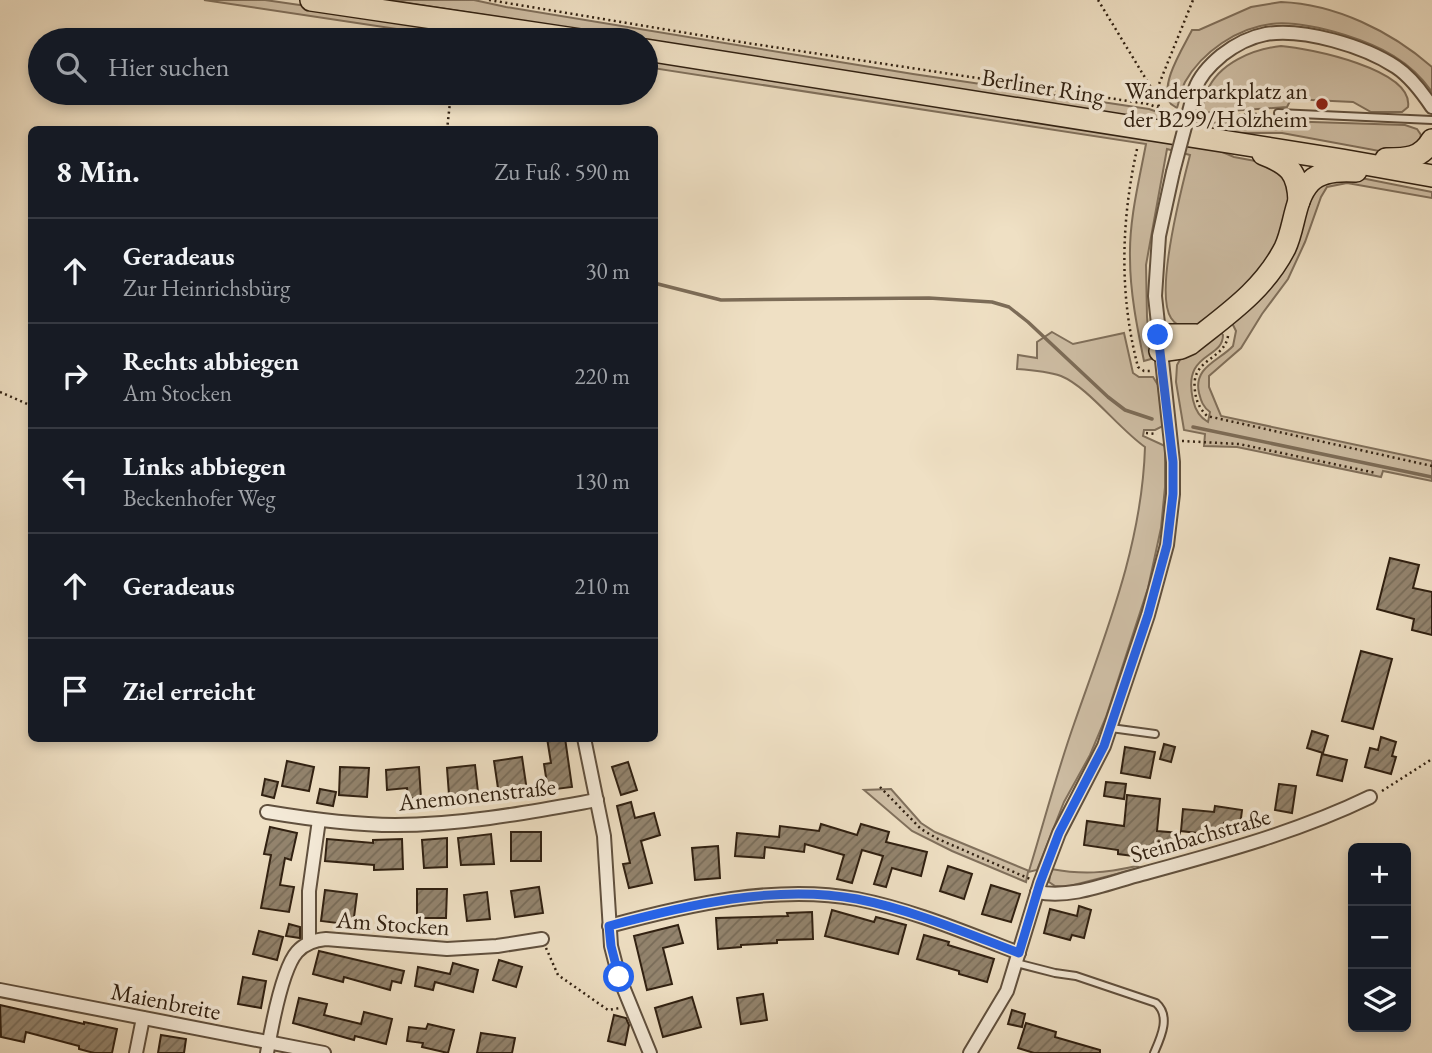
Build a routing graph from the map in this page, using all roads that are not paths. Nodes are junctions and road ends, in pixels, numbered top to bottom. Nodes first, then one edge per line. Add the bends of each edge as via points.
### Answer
1 (311, 0) edge
2 (499, 28) edge
3 (658, 53) edge
4 (1432, 107) edge
5 (1279, 113) road end
6 (1432, 120) edge
7 (1432, 140) edge
8 (1241, 145) junction
9 (1342, 160) junction
10 (1410, 172) junction
11 (1432, 176) edge
12 (1299, 201) junction
13 (1160, 352) junction
14 (1111, 728) junction
15 (1155, 734) dead end
16 (585, 742) edge
17 (1370, 797) road end
18 (597, 800) junction
19 (267, 812) dead end
20 (319, 820) junction
21 (1039, 888) junction
22 (609, 926) junction
23 (542, 939) road end
24 (309, 942) junction
25 (1018, 958) junction
26 (0, 990) edge
27 (143, 1018) junction
28 (268, 1048) edge
29 (136, 1053) edge
30 (324, 1053) edge
31 (650, 1053) edge
32 (970, 1053) edge
33 (1154, 1053) edge

1 - 2 main road
3 - 8 main road, Berliner Ring
4 - 13 street, bridge via 1410,78 1378,57 1294,34 1265,34 1240,43 1210,66 1195,89 1157,251 1154,306
5 - 6 lane
7 - 9 main road via 1413,158
8 - 9 main road, Berliner Ring
8 - 12 main road via 1291,170
9 - 10 main road, Berliner Ring
10 - 11 main road, Berliner Ring
10 - 12 main road via 1325,173 1308,184
12 - 13 main road via 1289,238 1269,273 1240,306 1202,334
13 - 14 street via 1172,441 1173,494 1167,545
14 - 15 lane
14 - 21 street via 1068,813
16 - 18 street
17 - 21 street, Steinbachstraße via 1273,836 1186,862 1070,893 1050,895
18 - 20 street, Anemonenstraße via 469,821 396,825
18 - 22 street via 606,855
19 - 20 street, Anemonenstraße
20 - 24 street via 308,899
21 - 25 street
22 - 25 street via 729,901 824,896 906,912
22 - 31 street via 617,968
23 - 24 street, Am Stocken via 447,949 326,939
24 - 28 street, Am Stocken via 296,954 286,974
25 - 32 street via 1002,1003
25 - 33 lane via 1055,974 1076,976 1156,1003 1165,1016
26 - 27 street, Maienbreite
27 - 28 street, Maienbreite
27 - 29 street
28 - 30 street, Maienbreite

